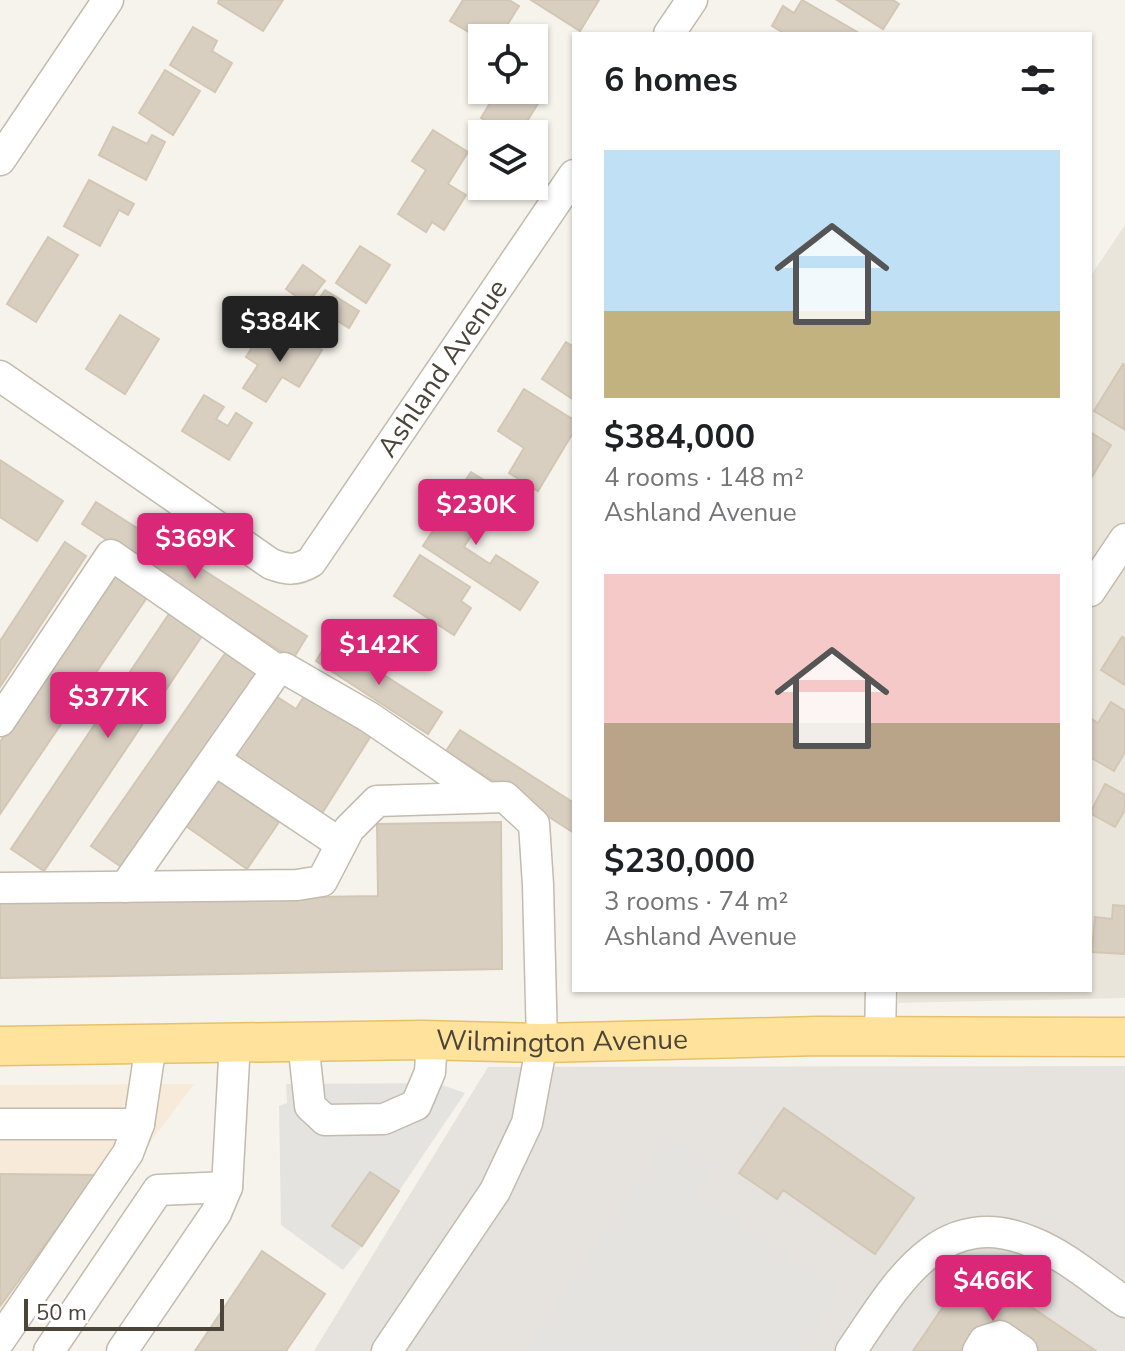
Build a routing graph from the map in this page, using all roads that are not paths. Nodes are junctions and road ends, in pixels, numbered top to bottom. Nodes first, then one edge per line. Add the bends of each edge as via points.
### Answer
1 (108, 0) edge
2 (692, 0) edge
3 (670, 32) edge
4 (0, 160) edge
5 (572, 178) edge
6 (0, 376) edge
7 (1125, 539) edge
8 (1092, 588) edge
9 (277, 670) junction
10 (0, 721) edge
11 (215, 760) junction
12 (486, 797) junction
13 (341, 844) junction
14 (125, 887) junction
15 (0, 888) edge
16 (881, 992) edge
17 (880, 1036) junction
18 (1125, 1037) edge
19 (432, 1040) junction
20 (303, 1041) junction
21 (235, 1042) junction
22 (542, 1043) junction
23 (151, 1044) junction
24 (0, 1046) edge
25 (0, 1124) edge
26 (139, 1124) junction
27 (227, 1187) junction
28 (1125, 1302) edge
29 (0, 1340) edge
30 (49, 1351) edge
31 (122, 1351) edge
32 (387, 1351) edge
33 (851, 1351) edge
34 (978, 1351) edge
35 (1022, 1351) edge

1 - 4 street
2 - 3 street
5 - 6 street, Ashland Avenue via 311,562 299,569 271,564
7 - 8 street
9 - 10 street via 111,555
9 - 11 street
9 - 12 street via 284,668 369,717
11 - 13 street
11 - 14 street
12 - 13 street via 377,801
12 - 22 street via 505,797 534,824
13 - 14 street via 322,881
14 - 15 street
16 - 17 street
17 - 18 main road, Wilmington Avenue
17 - 22 main road, Wilmington Avenue
19 - 20 main road, Wilmington Avenue
19 - 20 street via 430,1072 416,1105 384,1119 325,1120 310,1106
19 - 22 main road, Wilmington Avenue
20 - 21 main road, Wilmington Avenue
21 - 23 main road, Wilmington Avenue
21 - 27 street
22 - 32 street via 527,1123 495,1191
23 - 24 main road, Wilmington Avenue
23 - 26 street
25 - 26 street
26 - 29 street via 128,1153
27 - 30 street via 158,1190
27 - 31 street via 216,1213
28 - 33 street via 1035,1243 989,1232 958,1236 931,1249 910,1268
34 - 35 street via 984,1341 1000,1336

